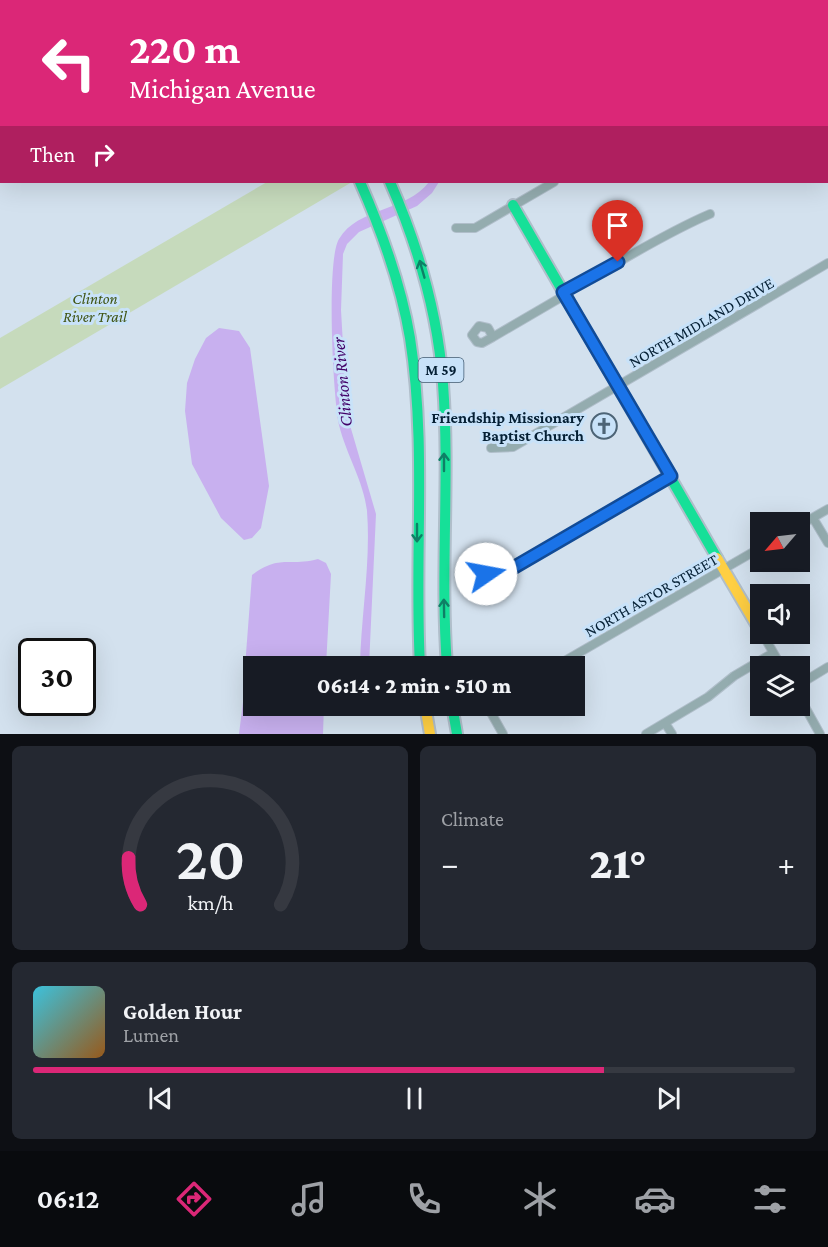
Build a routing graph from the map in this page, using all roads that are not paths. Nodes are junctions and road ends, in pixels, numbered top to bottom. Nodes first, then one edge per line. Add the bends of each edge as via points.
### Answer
1 (360, 183) edge
2 (552, 183) edge
3 (392, 186) edge
4 (513, 205) junction
5 (710, 214) dead end
6 (456, 228) dead end
7 (828, 263) edge
8 (564, 293) junction
9 (494, 337) dead end
10 (618, 386) junction
11 (491, 448) dead end
12 (671, 476) junction
13 (828, 509) edge
14 (813, 518) junction
15 (810, 520) edge
16 (828, 543) edge
17 (750, 554) edge
18 (724, 569) junction
19 (486, 574) dead end
20 (750, 613) edge
21 (768, 644) edge
22 (773, 653) junction
23 (420, 656) edge
24 (446, 656) edge
25 (573, 656) edge
26 (775, 656) edge
27 (828, 667) edge
28 (810, 678) edge
29 (424, 716) edge
30 (426, 716) edge
31 (454, 716) edge
32 (495, 716) edge
33 (810, 716) edge
34 (665, 723) junction
35 (425, 734) edge
36 (430, 734) edge
37 (458, 734) edge
38 (503, 734) edge
39 (646, 734) edge
40 (672, 734) edge
41 (820, 734) edge

1 -> 23 main road, M 59 via 383,236 406,313 415,378
2 - 4 street
24 -> 3 main road, M 59 via 443,383 433,309
4 - 6 street via 475,228
4 - 8 main road
5 - 8 street via 661,236
7 - 10 street, NORTH MIDLAND DRIVE
8 - 9 street
8 - 10 main road
10 - 11 street, NORTH MIDLAND DRIVE via 513,447
10 - 12 main road
12 - 18 main road
12 - 19 street via 506,572
13 - 14 street
14 - 15 street
14 - 16 street
17 - 18 street, NORTH ASTOR STREET
18 - 20 main road
18 - 25 street, NORTH ASTOR STREET
21 - 22 street
22 - 26 street
22 - 34 street
27 - 28 street
29 - 35 main road
30 - 36 main road
31 - 37 main road
32 - 38 street
33 - 41 street
34 - 39 street
34 - 40 street

